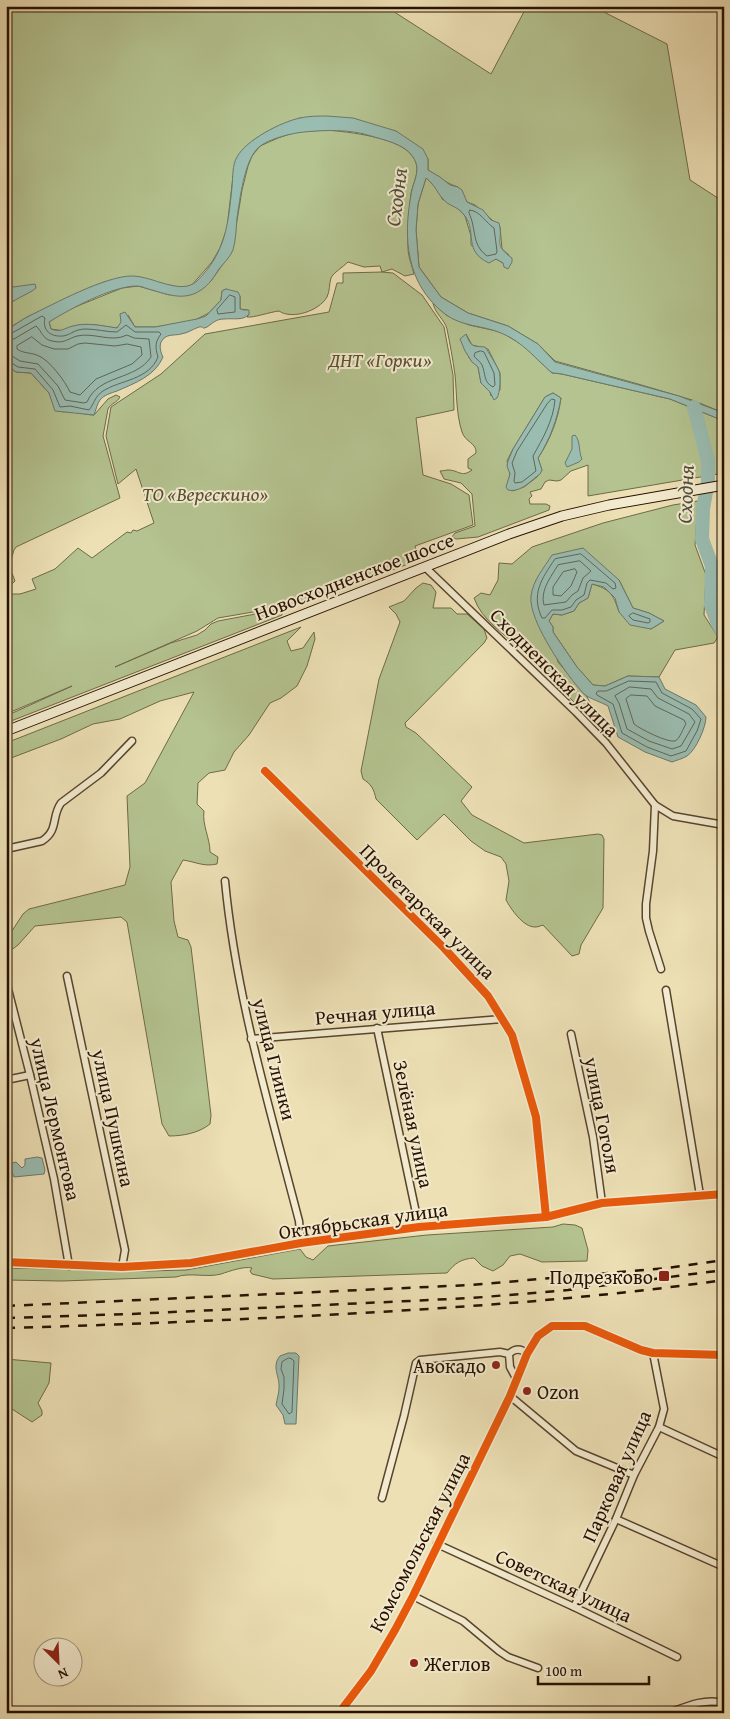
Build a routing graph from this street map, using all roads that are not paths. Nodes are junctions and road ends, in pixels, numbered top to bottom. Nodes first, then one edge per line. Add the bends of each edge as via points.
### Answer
1 (724, 485) edge
2 (425, 567) junction
3 (6, 731) edge
4 (132, 741) dead end
5 (265, 771) dead end
6 (655, 805) junction
7 (724, 825) edge
8 (6, 849) edge
9 (226, 881) dead end
10 (661, 969) dead end
11 (68, 976) dead end
12 (6, 981) edge
13 (666, 990) dead end
14 (502, 1019) junction
15 (377, 1028) junction
16 (570, 1034) dead end
17 (251, 1039) junction
18 (30, 1075) junction
19 (6, 1080) edge
20 (724, 1194) edge
21 (700, 1195) junction
22 (602, 1204) junction
23 (546, 1217) junction
24 (419, 1227) junction
25 (301, 1244) junction
26 (6, 1262) edge
27 (69, 1266) junction
28 (122, 1267) junction
29 (653, 1353) junction
30 (509, 1354) junction
31 (528, 1354) junction
32 (724, 1355) edge
33 (517, 1380) junction
34 (510, 1396) junction
35 (659, 1427) junction
36 (724, 1457) edge
37 (634, 1476) junction
38 (382, 1498) dead end
39 (616, 1519) junction
40 (438, 1544) junction
41 (724, 1567) edge
42 (413, 1596) junction
43 (574, 1607) junction
44 (677, 1657) dead end
45 (538, 1668) dead end
46 (724, 1702) edge
47 (339, 1713) edge
48 (669, 1713) edge

1 - 2 main road, Новосходненское шоссе via 562,516
2 - 3 main road, Новосходненское шоссе
2 - 6 street, Сходненская улица via 606,743
4 - 8 street via 101,773 61,803 53,829 46,838
5 - 14 street, Пролетарская улица via 444,948 488,996
6 - 7 street via 673,816
6 - 10 street via 654,852 646,918
9 - 17 street, улица Глинки via 232,942
11 - 28 street, улица Пушкина via 125,1250
12 - 18 street, улица Лермонтова
13 - 21 street
14 - 15 street, Речная улица
14 - 23 street, Пролетарская улица via 512,1035 536,1117
15 - 17 street, Речная улица
15 - 24 street, Зелёная улица
16 - 22 street, улица Гоголя via 593,1137
17 - 25 street, улица Глинки via 299,1221
18 - 19 street
18 - 27 street, улица Лермонтова via 54,1178
20 - 21 street, Октябрьская улица
21 - 22 street, Октябрьская улица
22 - 23 street, Октябрьская улица
23 - 24 street, Октябрьская улица
24 - 25 street, Октябрьская улица
25 - 28 street, Октябрьская улица via 190,1264
26 - 27 street, Октябрьская улица
27 - 28 street, Октябрьская улица
29 - 31 street via 584,1326 552,1326 538,1336
29 - 32 street
29 - 35 street, Парковая улица via 664,1409
30 - 31 street via 520,1349
30 - 33 street via 510,1367
30 - 38 street via 500,1352 416,1363
31 - 33 street
33 - 34 street, Комсомольская улица
34 - 37 street via 576,1451
34 - 40 street, Комсомольская улица
35 - 36 street
35 - 37 street, Парковая улица
37 - 39 street, Парковая улица
39 - 41 street
39 - 43 street, Парковая улица
40 - 42 street, Комсомольская улица
40 - 43 street, Советская улица
42 - 45 street via 464,1621 504,1654
42 - 47 street, Комсомольская улица via 370,1671
43 - 44 street, Советская улица
46 - 48 street via 704,1701

